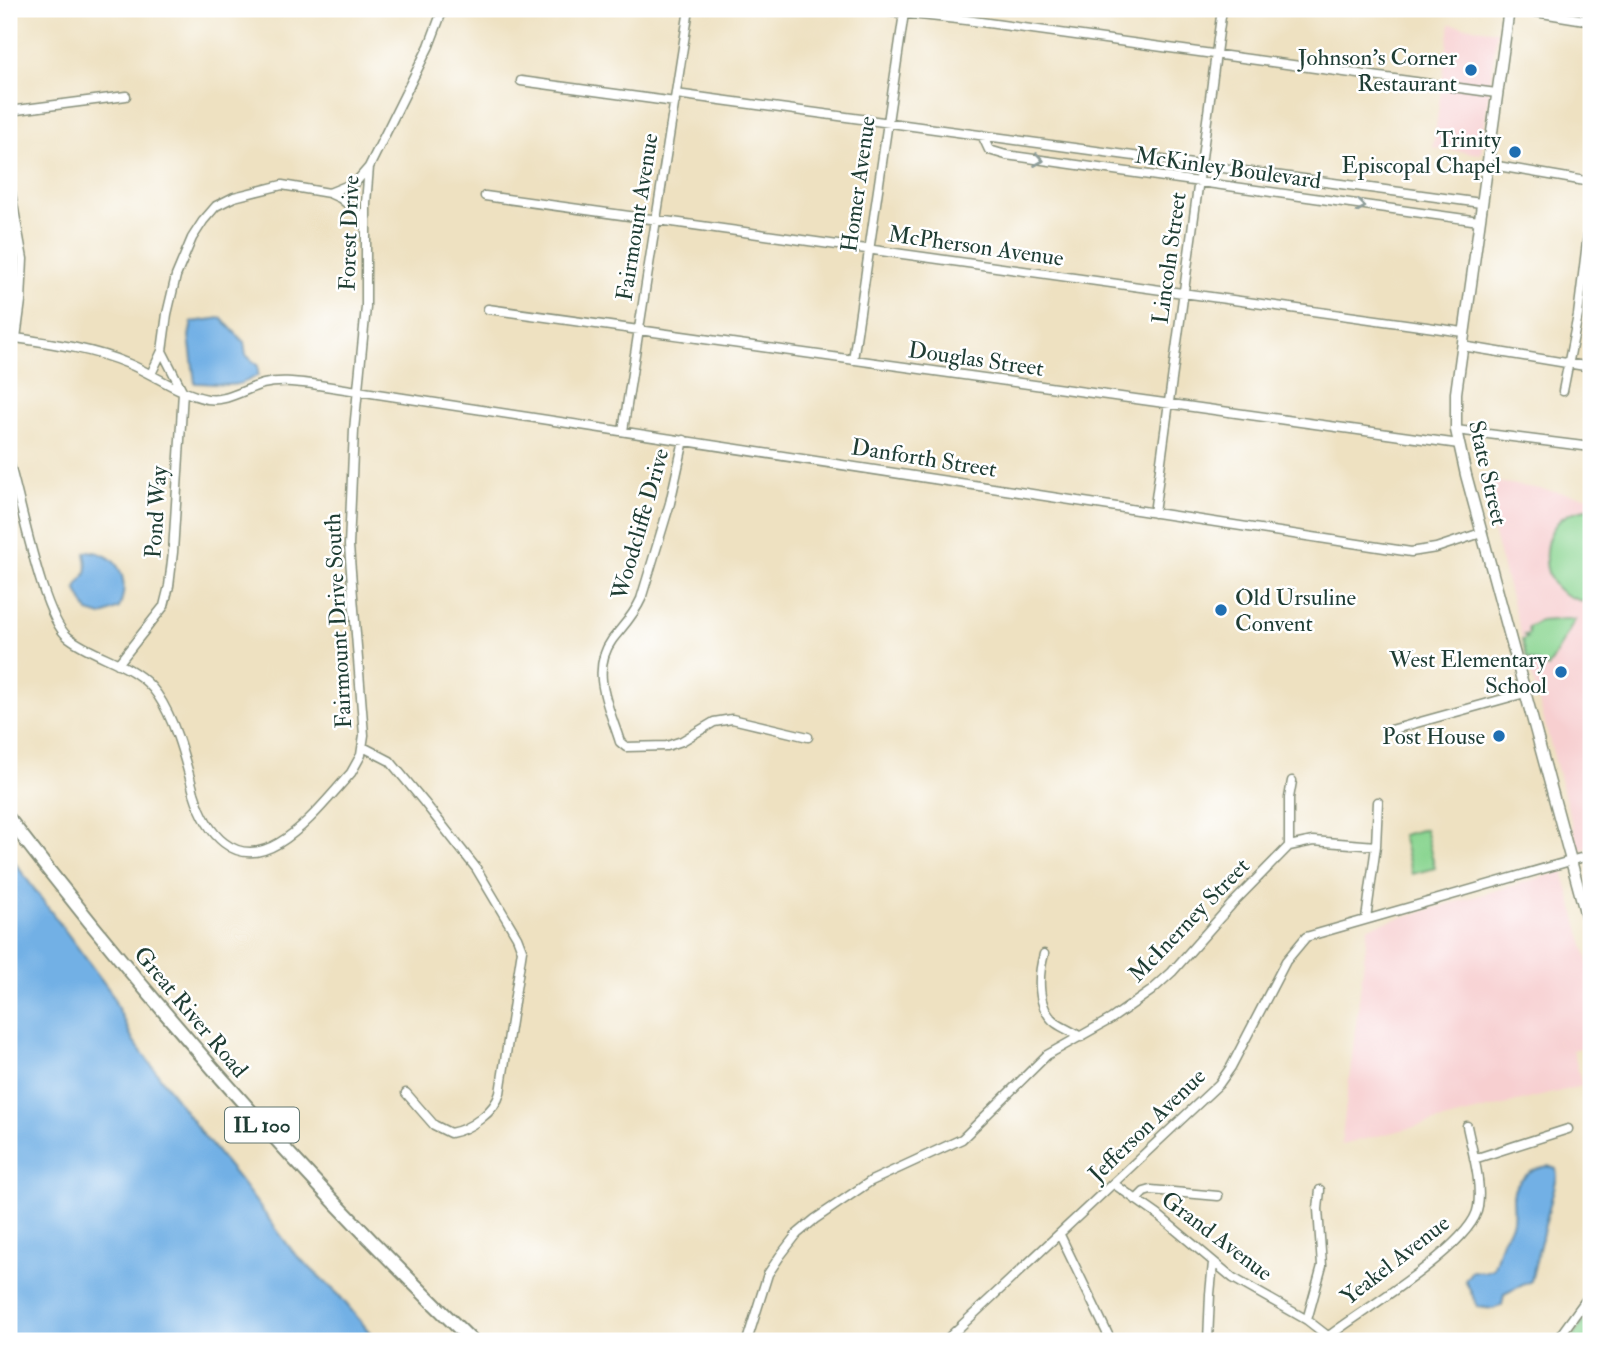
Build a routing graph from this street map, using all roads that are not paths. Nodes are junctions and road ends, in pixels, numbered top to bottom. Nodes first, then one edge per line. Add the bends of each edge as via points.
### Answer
1 (443, 9) edge
2 (689, 9) edge
3 (865, 9) edge
4 (1222, 9) edge
5 (1509, 9) edge
6 (1517, 9) edge
7 (904, 13) junction
8 (1591, 21) edge
9 (1216, 54) junction
10 (521, 81) dead end
11 (1496, 93) junction
12 (125, 96) dead end
13 (675, 98) junction
14 (9, 111) edge
15 (886, 122) junction
16 (982, 135) junction
17 (1486, 164) junction
18 (1201, 166) junction
19 (369, 167) junction
20 (9, 182) edge
21 (1591, 182) edge
22 (1199, 183) junction
23 (329, 193) junction
24 (485, 196) dead end
25 (1424, 196) junction
26 (1481, 204) junction
27 (1591, 210) edge
28 (1422, 214) junction
29 (366, 219) junction
30 (656, 221) junction
31 (1479, 221) junction
32 (869, 250) junction
33 (1184, 294) junction
34 (488, 309) dead end
35 (638, 332) junction
36 (1464, 332) junction
37 (12, 337) edge
38 (1462, 346) junction
39 (162, 351) junction
40 (853, 360) junction
41 (1569, 363) junction
42 (1591, 367) edge
43 (151, 374) junction
44 (359, 391) junction
45 (1563, 391) dead end
46 (183, 392) junction
47 (1168, 405) junction
48 (1456, 430) junction
49 (623, 431) junction
50 (684, 440) junction
51 (1459, 444) junction
52 (1591, 447) edge
53 (9, 462) edge
54 (1154, 513) junction
55 (1481, 533) junction
56 (118, 664) junction
57 (1525, 693) junction
58 (1391, 730) dead end
59 (808, 737) dead end
60 (363, 747) junction
61 (1292, 781) dead end
62 (1378, 803) dead end
63 (9, 819) edge
64 (1289, 846) junction
65 (1376, 846) junction
66 (1591, 855) edge
67 (1571, 860) junction
68 (1366, 919) junction
69 (1591, 934) edge
70 (1044, 954) dead end
71 (1081, 1037) junction
72 (406, 1093) dead end
73 (1467, 1126) dead end
74 (1568, 1129) dead end
75 (1474, 1159) junction
76 (1114, 1184) junction
77 (1320, 1190) dead end
78 (1218, 1196) dead end
79 (1136, 1200) junction
80 (1060, 1235) junction
81 (1213, 1263) junction
82 (1591, 1293) edge
83 (1307, 1320) junction
84 (1331, 1339) edge
85 (472, 1341) edge
86 (747, 1341) edge
87 (945, 1341) edge
88 (1111, 1341) edge
89 (1208, 1341) edge
90 (1556, 1341) edge

1 - 19 street, Forest Drive
2 - 13 street, Fairmount Avenue
3 - 7 street
4 - 9 street, Lincoln Street
5 - 11 street, State Street
6 - 8 street
7 - 9 street
7 - 15 street, Homer Avenue
9 - 11 street
9 - 18 street, Lincoln Street
10 - 13 street, McKinley Boulevard
11 - 17 street, State Street
12 - 14 street
13 - 15 street, McKinley Boulevard
13 - 30 street, Fairmount Avenue
15 - 16 street, McKinley Boulevard
15 - 32 street, Homer Avenue
16 - 18 street, McKinley Boulevard
16 -> 22 street, McKinley Boulevard via 989,150 1006,155
17 - 21 street
17 - 26 street, State Street
18 - 22 street, Lincoln Street
18 - 25 street, McKinley Boulevard
19 - 23 street via 356,182
19 - 29 street, Forest Drive
20 - 37 street via 23,259 21,301
22 -> 28 street, McKinley Boulevard
22 - 33 street, Lincoln Street
23 - 29 street
23 - 39 street via 282,185 216,206 192,238 176,276
24 - 30 street, McPherson Avenue
25 - 26 street, McKinley Boulevard
25 - 28 street
26 - 31 street, State Street
27 - 41 street
28 - 31 street, McKinley Boulevard
29 - 44 street, Forest Drive via 367,282
30 - 32 street, McPherson Avenue
30 - 35 street, Fairmount Avenue
31 - 36 street, State Street
32 - 33 street, McPherson Avenue
32 - 40 street, Homer Avenue
33 - 36 street, McPherson Avenue
33 - 47 street, Lincoln Street
34 - 35 street, Douglas Street
35 - 40 street, Douglas Street
35 - 49 street, Fairmount Avenue
36 - 38 street, State Street
37 - 43 street via 89,350
38 - 41 street
38 - 48 street, State Street
39 - 43 street
39 - 46 street
40 - 47 street, Douglas Street
41 - 42 street
41 - 45 street
43 - 46 street
44 - 46 street via 290,382 264,384 223,399
44 - 49 street, Danforth Street
44 - 60 street, Fairmount Drive South via 349,546
46 - 56 street, Pond Way via 169,586 164,606
47 - 51 street, Douglas Street
47 - 54 street, Lincoln Street
48 - 51 street, State Street
48 - 52 street
49 - 50 street, Danforth Street
50 - 54 street, Danforth Street
50 - 59 street, Woodcliffe Drive via 641,599 601,666 620,741 626,747 667,746 714,722 732,719
51 - 55 street, State Street
53 - 56 street, Fairmount Drive South via 57,625 78,644
54 - 55 street, Danforth Street via 1411,552
55 - 57 street, State Street
56 - 60 street, Fairmount Drive South via 147,681 160,699 206,821 220,840 239,851 258,851 287,838 351,773
57 - 58 street
57 - 67 street, State Street
60 - 72 street via 390,761 479,874 517,937 522,957 496,1104 467,1127 450,1133 434,1125
61 - 64 street
62 - 65 street
63 - 85 main road, Great River Road / IL 100 via 154,1003 245,1107
64 - 65 street via 1313,841
64 - 71 street, McInerney Street via 1165,979
65 - 68 street
66 - 67 street, Jefferson Avenue
67 - 68 street, Jefferson Avenue
67 - 69 street, State Street
68 - 76 street, Jefferson Avenue via 1311,935 1299,944 1219,1084
70 - 71 street via 1040,982 1045,1011
71 - 86 street, McInerney Street via 1047,1055 962,1139 871,1181 797,1234 768,1274
73 - 75 street, Yeakel Avenue
74 - 75 street
75 - 84 street, Yeakel Avenue via 1479,1206 1467,1230
76 - 79 street, Grand Avenue
76 - 80 street, Jefferson Avenue
77 - 83 street via 1322,1266
78 - 79 street via 1151,1190
79 - 81 street, Grand Avenue
80 - 87 street, Jefferson Avenue
80 - 88 street
81 - 83 street, Grand Avenue
81 - 89 street
82 - 90 street
83 - 84 street, Grand Avenue

